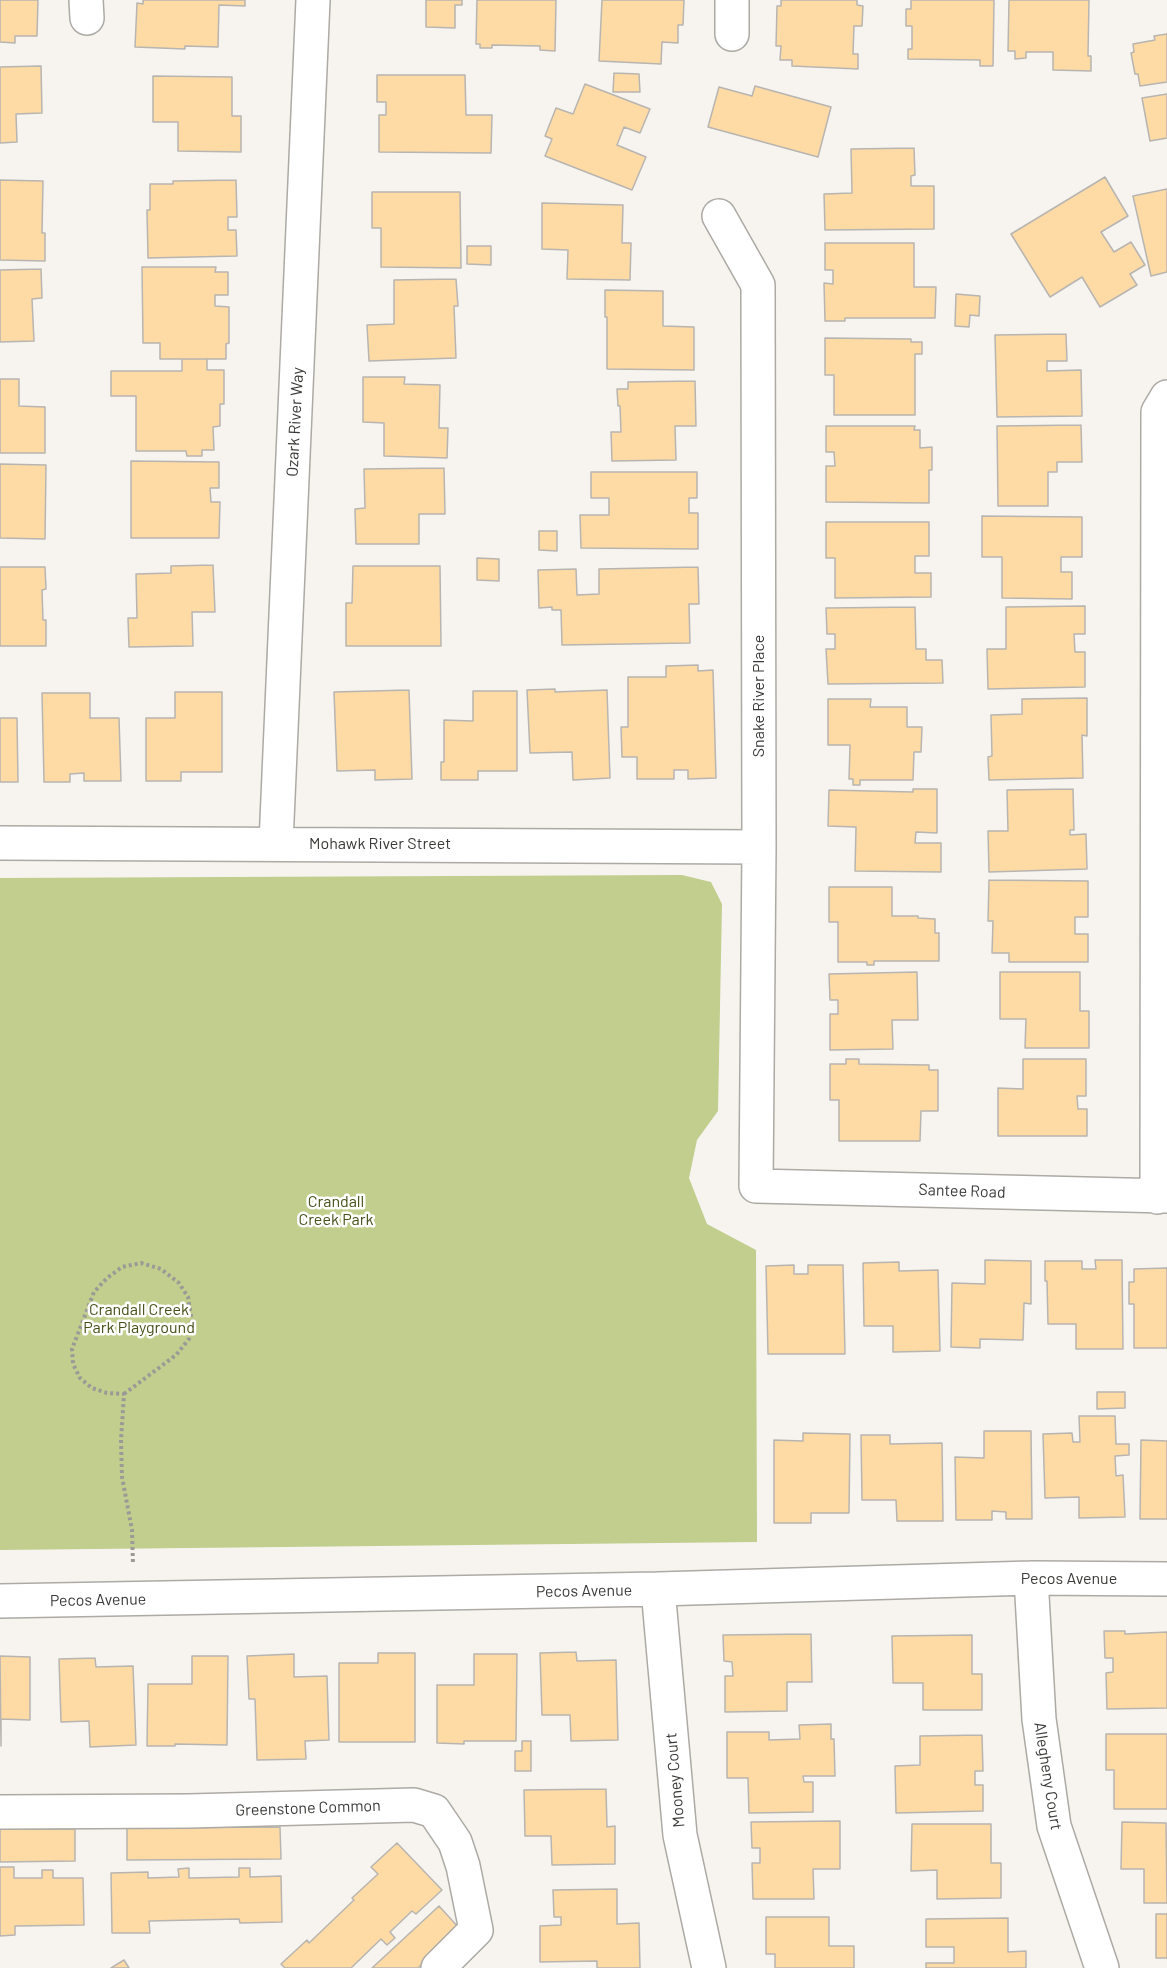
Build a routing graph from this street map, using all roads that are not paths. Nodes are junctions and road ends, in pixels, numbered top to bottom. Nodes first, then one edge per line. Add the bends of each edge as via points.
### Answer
1 (314, 0) edge
2 (732, 0) edge
3 (732, 34) dead end
4 (719, 216) dead end
5 (1167, 397) edge
6 (0, 843) edge
7 (276, 843) junction
8 (759, 847) junction
9 (756, 1186) joint
10 (1162, 1197) edge
11 (1031, 1578) junction
12 (1167, 1579) edge
13 (658, 1589) junction
14 (0, 1601) edge
15 (0, 1812) edge
16 (438, 1968) edge
17 (709, 1968) edge
18 (1102, 1968) edge

1 - 7 street, Ozark River Way
2 - 3 street
4 - 8 street, Snake River Place via 758,285
5 - 10 street via 1158,412
6 - 7 street, Mohawk River Street
7 - 8 street, Mohawk River Street
8 - 9 street, Snake River Place
9 - 10 street, Santee Road
11 - 12 street, Pecos Avenue
11 - 13 street, Pecos Avenue
11 - 18 street, Allegheny Court via 1039,1719 1054,1826
13 - 14 street, Pecos Avenue
13 - 17 street, Mooney Court via 680,1835
15 - 16 street, Greenstone Common via 414,1805 434,1811 455,1842 476,1930

